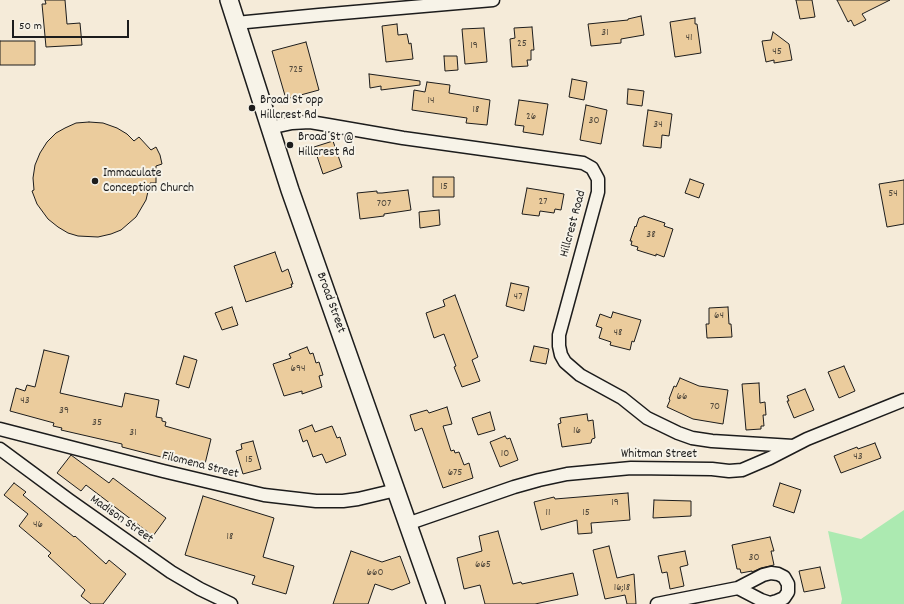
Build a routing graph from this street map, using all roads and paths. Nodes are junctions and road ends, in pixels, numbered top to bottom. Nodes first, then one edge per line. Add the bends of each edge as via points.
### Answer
1 (229, 0) edge
2 (493, 0) edge
3 (236, 23) junction
4 (269, 128) junction
5 (904, 400) edge
6 (0, 429) edge
7 (793, 446) junction
8 (0, 449) edge
9 (396, 490) junction
10 (407, 524) junction
11 (738, 588) dead end
12 (231, 604) edge
13 (436, 604) edge
14 (657, 604) edge

1 - 3 main road, Broad Street
2 - 3 street
3 - 4 main road, Broad Street
4 - 7 street, Hillcrest Road via 310,122 403,138 583,163 592,168 598,179 598,192 559,335 561,355 565,362 580,375 622,398 647,418 678,433 712,441
4 - 9 main road, Broad Street
5 - 7 street, Whitman Street
6 - 9 street, Filomena Street via 264,495 316,501 343,501
7 - 10 street, Whitman Street via 742,470 631,468 553,477 514,487
8 - 12 street, Madison Street via 171,572
9 - 10 main road, Broad Street
10 - 13 main road, Broad Street
11 - 14 street

